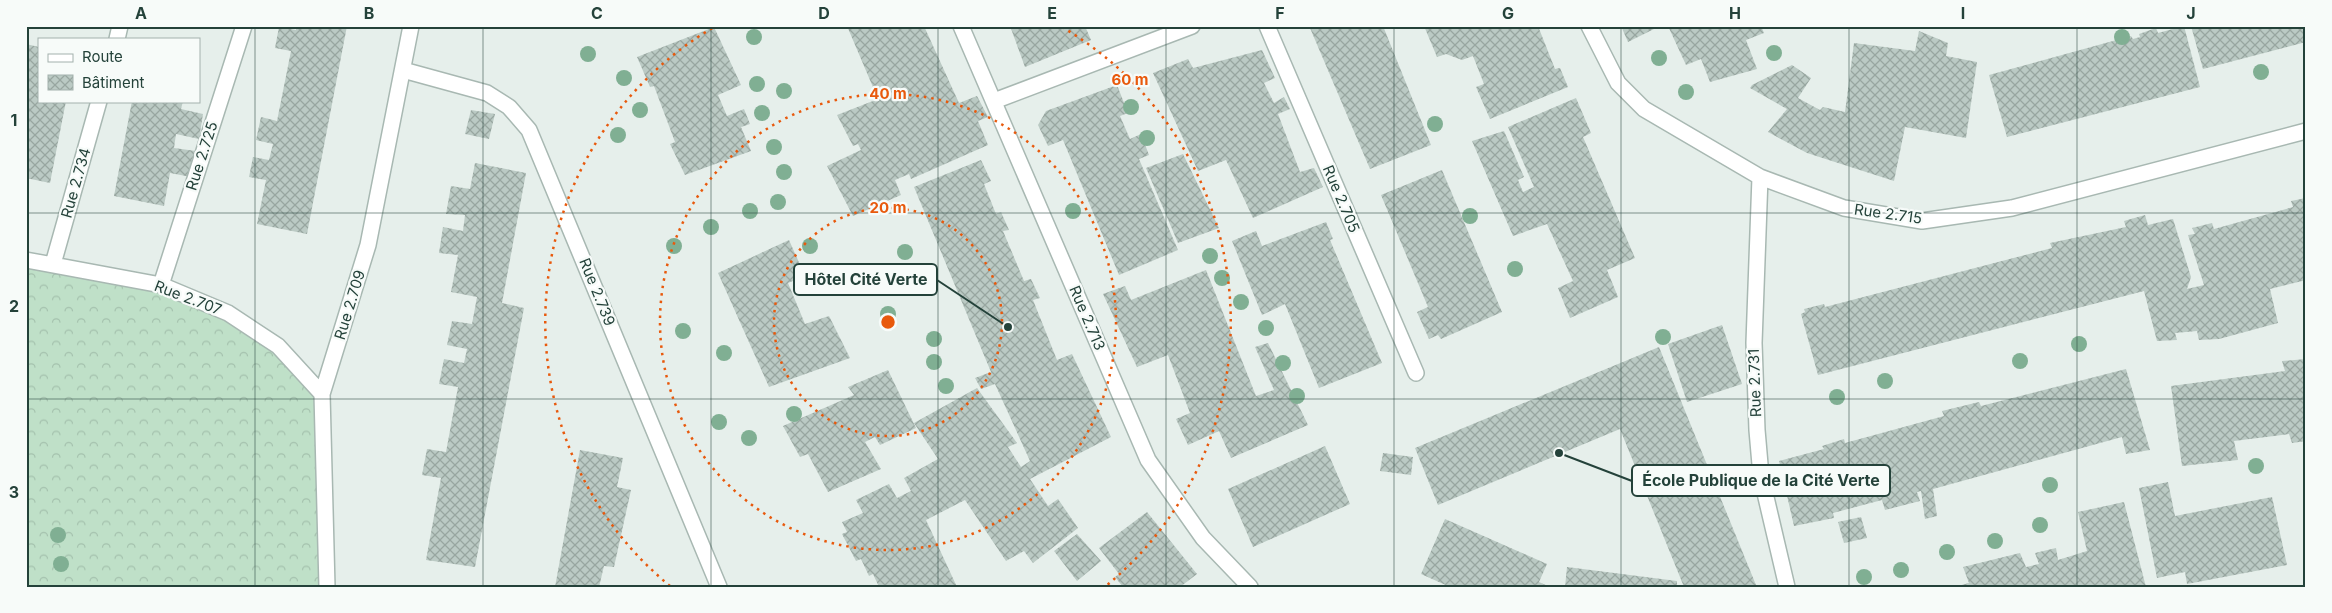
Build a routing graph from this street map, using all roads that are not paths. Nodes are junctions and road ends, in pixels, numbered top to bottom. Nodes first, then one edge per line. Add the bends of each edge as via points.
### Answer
1 (120, 26) edge
2 (244, 26) edge
3 (411, 26) edge
4 (961, 26) edge
5 (1192, 26) edge
6 (1267, 26) edge
7 (1589, 26) edge
8 (116, 38) edge
9 (403, 70) junction
10 (994, 101) junction
11 (99, 102) edge
12 (2306, 131) edge
13 (1760, 177) junction
14 (26, 260) edge
15 (53, 264) junction
16 (161, 285) junction
17 (1416, 373) dead end
18 (322, 394) junction
19 (327, 587) edge
20 (719, 587) edge
21 (1250, 587) edge
22 (1787, 587) edge

1 - 8 street
2 - 16 street, Rue 2.725
3 - 9 street, Rue 2.709
4 - 10 street, Rue 2.713
5 - 10 street
6 - 17 street, Rue 2.705
7 - 13 street, Rue 2.715 via 1618,83 1644,109
9 - 18 street, Rue 2.709 via 368,245
9 - 20 street, Rue 2.739 via 487,93 509,107 528,130
10 - 21 street, Rue 2.713 via 1148,460 1203,538
11 - 15 street, Rue 2.734
12 - 13 street, Rue 2.715 via 2012,208 1922,221 1844,208
13 - 22 street, Rue 2.731 via 1754,342 1757,430 1761,476
14 - 15 street, Rue 2.707
15 - 16 street, Rue 2.707
16 - 18 street, Rue 2.707 via 228,313 278,346
18 - 19 street, Rue 2.709

